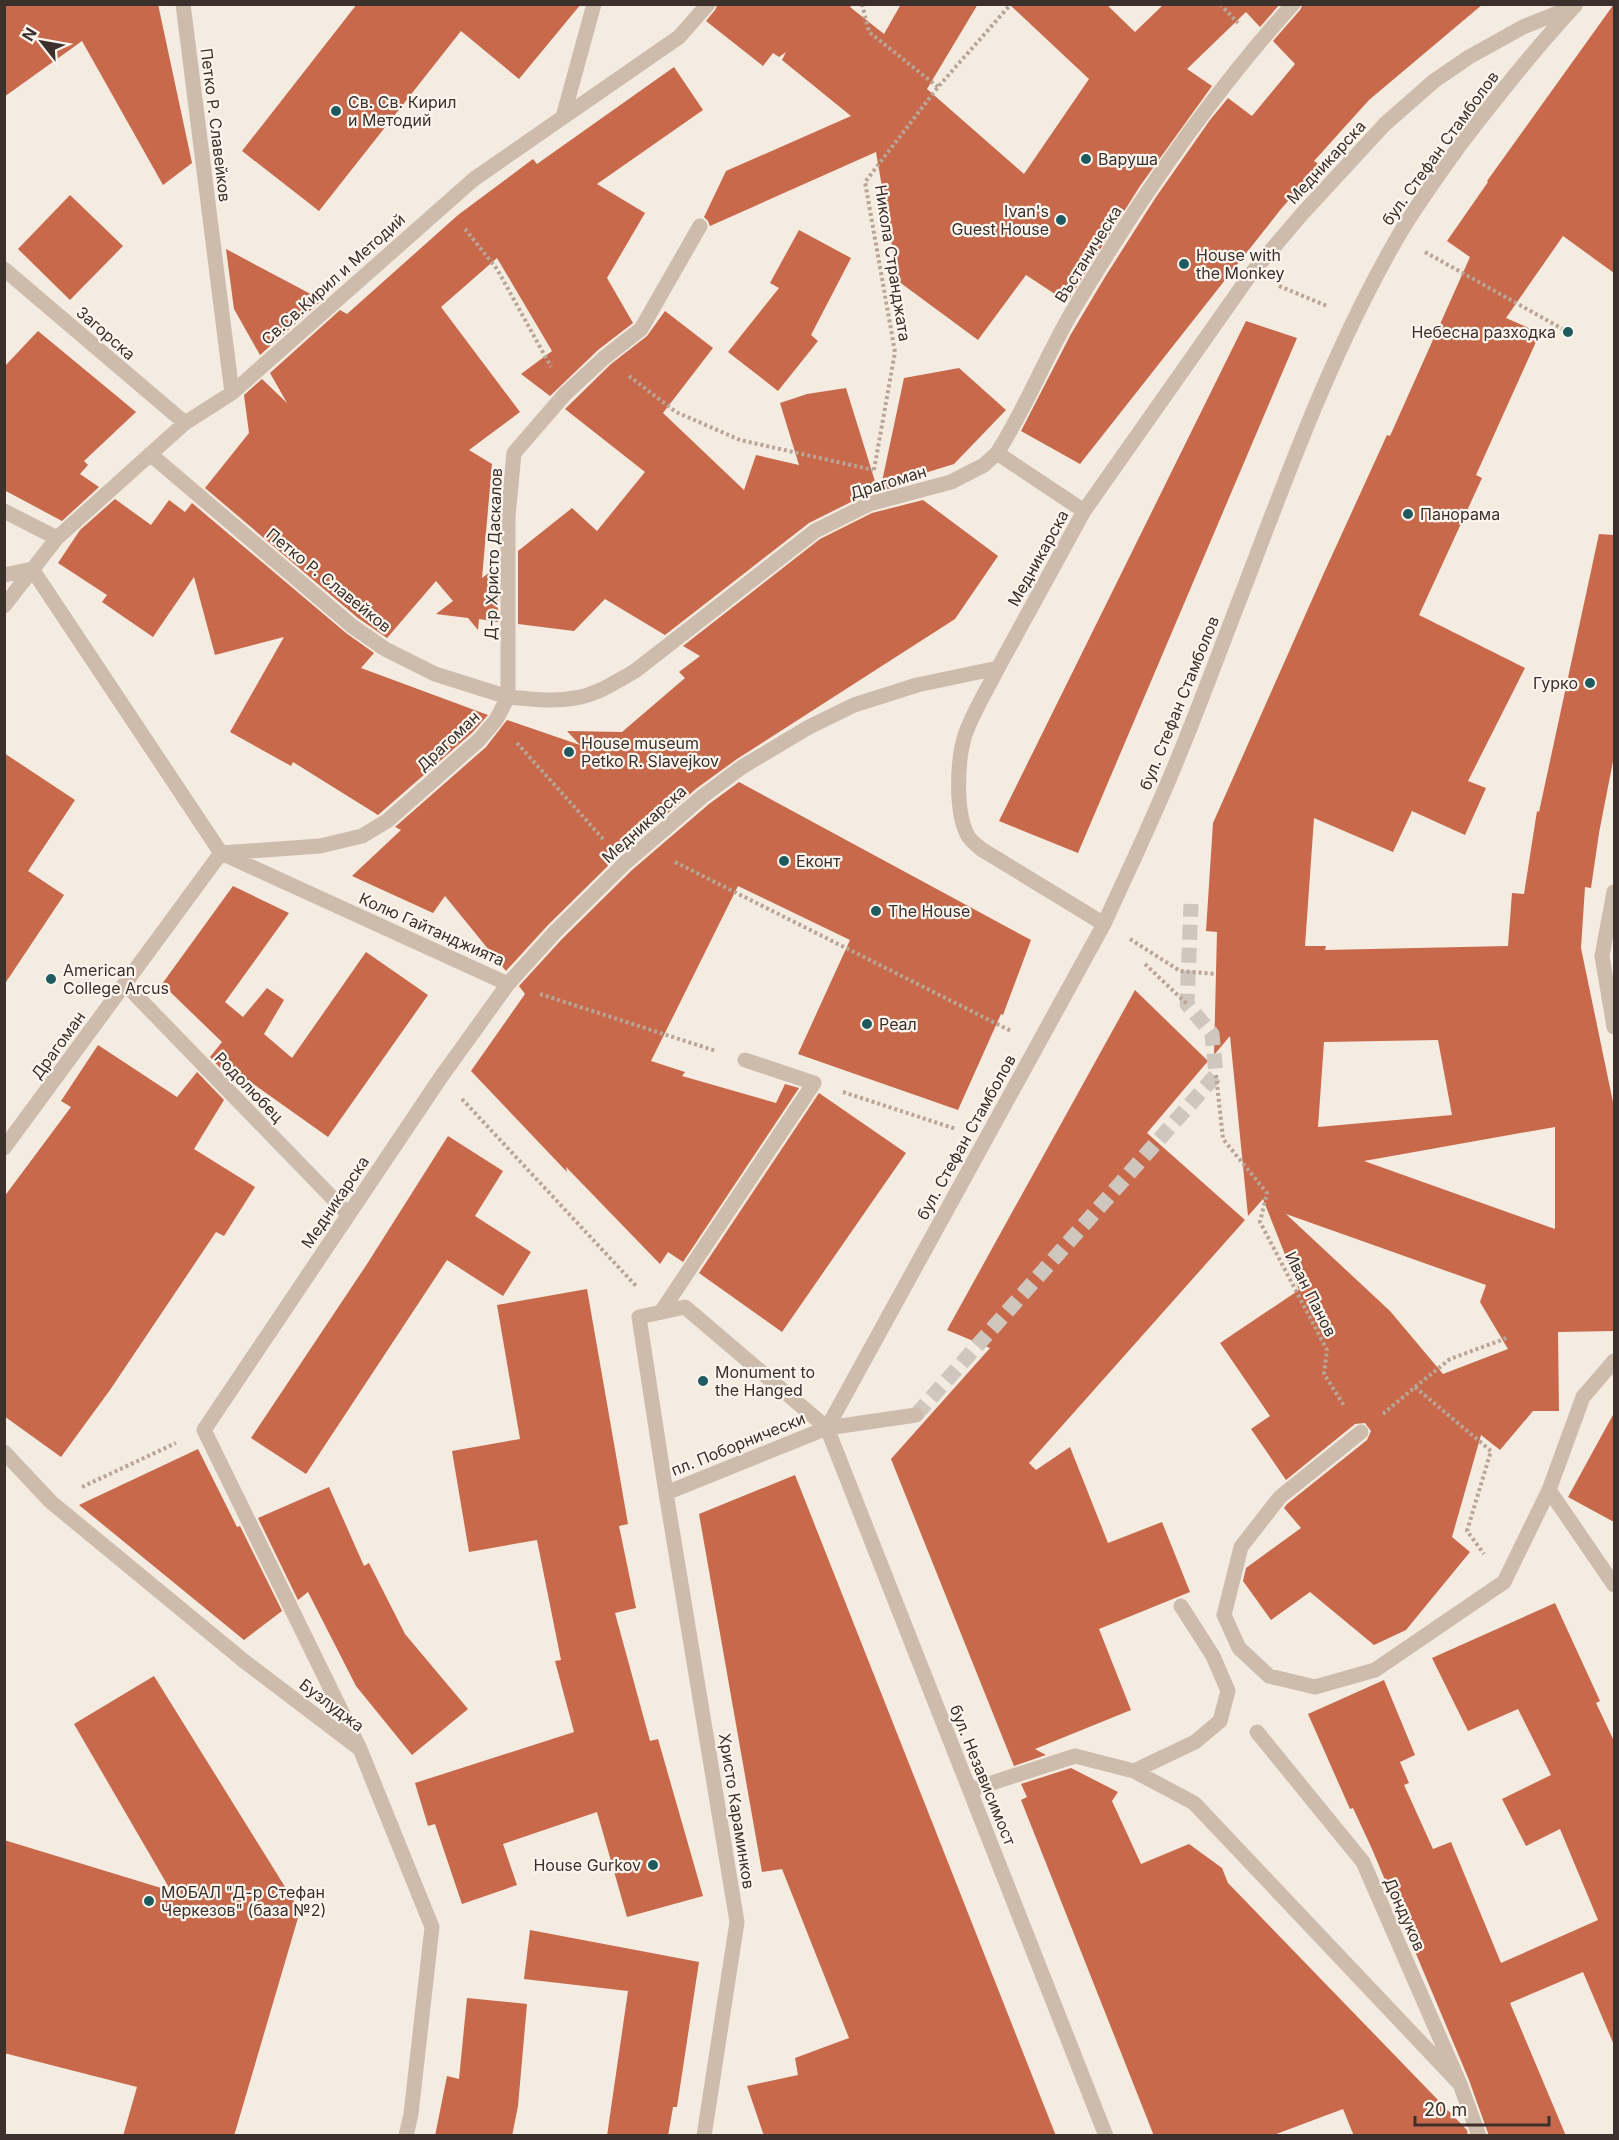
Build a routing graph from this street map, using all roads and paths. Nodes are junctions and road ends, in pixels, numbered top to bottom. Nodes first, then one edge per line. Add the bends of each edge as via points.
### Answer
1 (183, 4) edge
2 (594, 4) edge
3 (708, 4) edge
4 (862, 4) edge
5 (1011, 4) edge
6 (1293, 4) edge
7 (1575, 5) edge
8 (938, 87) junction
9 (563, 117) junction
10 (445, 204) junction
11 (700, 226) dead end
12 (1398, 237) junction
13 (4, 269) edge
14 (1250, 275) junction
15 (1356, 317) junction
16 (1568, 332) dead end
17 (605, 357) junction
18 (232, 393) junction
19 (565, 394) junction
20 (185, 423) junction
21 (997, 453) junction
22 (150, 454) junction
23 (874, 470) junction
24 (869, 504) junction
25 (4, 511) edge
26 (1084, 511) junction
27 (57, 538) junction
28 (32, 568) junction
29 (4, 575) edge
30 (4, 606) edge
31 (998, 668) junction
32 (508, 697) junction
33 (496, 720) junction
34 (645, 847) junction
35 (220, 853) junction
36 (625, 863) junction
37 (1614, 892) edge
38 (1104, 924) junction
39 (1145, 964) dead end
40 (1216, 974) dead end
41 (125, 984) junction
42 (508, 984) junction
43 (1186, 1004) dead end
44 (1614, 1027) edge
45 (1038, 1044) junction
46 (745, 1060) joint
47 (1216, 1075) dead end
48 (441, 1077) junction
49 (814, 1083) junction
50 (986, 1139) junction
51 (4, 1148) edge
52 (348, 1214) junction
53 (661, 1312) junction
54 (1507, 1338) dead end
55 (1614, 1361) edge
56 (1415, 1387) junction
57 (916, 1415) tunnel mouth
58 (827, 1428) junction
59 (204, 1430) junction
60 (1361, 1432) junction
61 (4, 1452) edge
62 (1549, 1490) junction
63 (666, 1492) junction
64 (51, 1502) junction
65 (1504, 1582) junction
66 (1614, 1585) edge
67 (1181, 1606) dead end
68 (1257, 1732) dead end
69 (360, 1749) junction
70 (1134, 1771) junction
71 (970, 1790) junction
72 (1460, 2084) junction
73 (406, 2136) edge
74 (704, 2136) edge
75 (1106, 2136) edge
76 (1479, 2136) edge

1 - 18 street, Петко Р. Славейков
2 - 9 street
3 - 9 street, Св.Св.Кирил и Методий via 679,37
4 - 8 path via 869,32
5 - 8 path, Никола Странджата
6 - 21 street, Въстаническа via 1225,84 1109,252 1070,315
7 - 12 street, бул. Стефан Стамболов via 1494,100
7 - 14 street, Медникарска via 1523,27 1434,81 1385,124
8 - 23 path, Никола Странджата via 865,182 895,352
9 - 10 street, Св.Св.Кирил и Методий
10 - 18 street, Св.Св.Кирил и Методий
10 - 19 path via 497,269
11 - 17 street, Д-р Христо Даскалов via 641,329
12 - 15 street, бул. Стефан Стамболов
12 - 16 path
13 - 20 street, Загорска
14 - 15 path
14 - 26 street, Медникарска
15 - 38 street, бул. Стефан Стамболов via 1285,481 1180,752
17 - 19 street, Д-р Христо Даскалов
17 - 23 path via 676,412 740,440
18 - 20 street, Св.Св.Кирил и Методий
19 - 32 street, Д-р Христо Даскалов via 514,453 508,517
20 - 22 street, Св.Св.Кирил и Методий
21 - 24 street, Драгоман via 984,465 951,482
21 - 26 street
22 - 27 street, Св.Св.Кирил и Методий
22 - 32 street, Петко Р. Славейков via 352,626 385,649 435,674
23 - 24 path, Никола Странджата
24 - 32 street, Драгоман via 815,531 635,670 605,688 576,698
25 - 27 street
26 - 31 street, Медникарска
27 - 28 street, Св.Св.Кирил и Методий
28 - 29 street
28 - 30 street, Св.Св.Кирил и Методий
28 - 35 street
31 - 34 street, Медникарска via 917,685 854,705 809,727 742,767
31 - 38 street via 964,736 961,753 959,787 962,818 969,837 981,849
32 - 33 street, Драгоман
33 - 35 street, Драгоман via 479,740 387,821 362,836 320,846
33 - 36 path
34 - 36 street, Медникарска
34 - 45 path
35 - 41 street, Драгоман
35 - 42 street, Колю Гайтанджията
36 - 42 street, Медникарска
37 - 44 street via 1602,956
38 - 40 path via 1180,971
38 - 45 street, бул. Стефан Стамболов
39 - 43 path
41 - 51 street, Драгоман
41 - 52 street, Родолюбец
42 - 46 path, Колю Гайтанджията
42 - 48 street, Медникарска
45 - 50 street, бул. Стефан Стамболов
46 - 49 street
47 - 60 path, Иван Панов via 1223,1139 1267,1193 1260,1222 1326,1350 1324,1374
48 - 52 street, Медникарска
48 - 53 path
49 - 50 path
49 - 53 street
50 - 58 street, бул. Стефан Стамболов
52 - 59 street, Медникарска
53 - 58 street, пл. Поборнически via 685,1307
53 - 63 street, пл. Поборнически via 639,1317
54 - 56 path via 1449,1359
55 - 62 street via 1583,1397
56 - 60 path
56 - 65 path via 1491,1451 1467,1531
57 - 58 street
58 - 63 street, пл. Поборнически
58 - 71 street, бул. Независимост
59 - 64 path
59 - 69 street
60 - 65 street via 1280,1497 1241,1547 1224,1615 1239,1648 1269,1676 1315,1687 1375,1670
61 - 64 street, Бузлуджа
62 - 65 street
62 - 66 street
63 - 74 street, Христо Караминков via 737,1922
64 - 69 street, Бузлуджа via 244,1661
67 - 70 street via 1213,1656 1228,1691 1220,1721 1196,1742
68 - 72 street, Дондуков via 1363,1862
69 - 73 street, Бузлуджа via 432,1927
70 - 71 street via 1075,1756
70 - 72 street via 1194,1803
71 - 75 street, бул. Независимост
72 - 76 street, Дондуков

